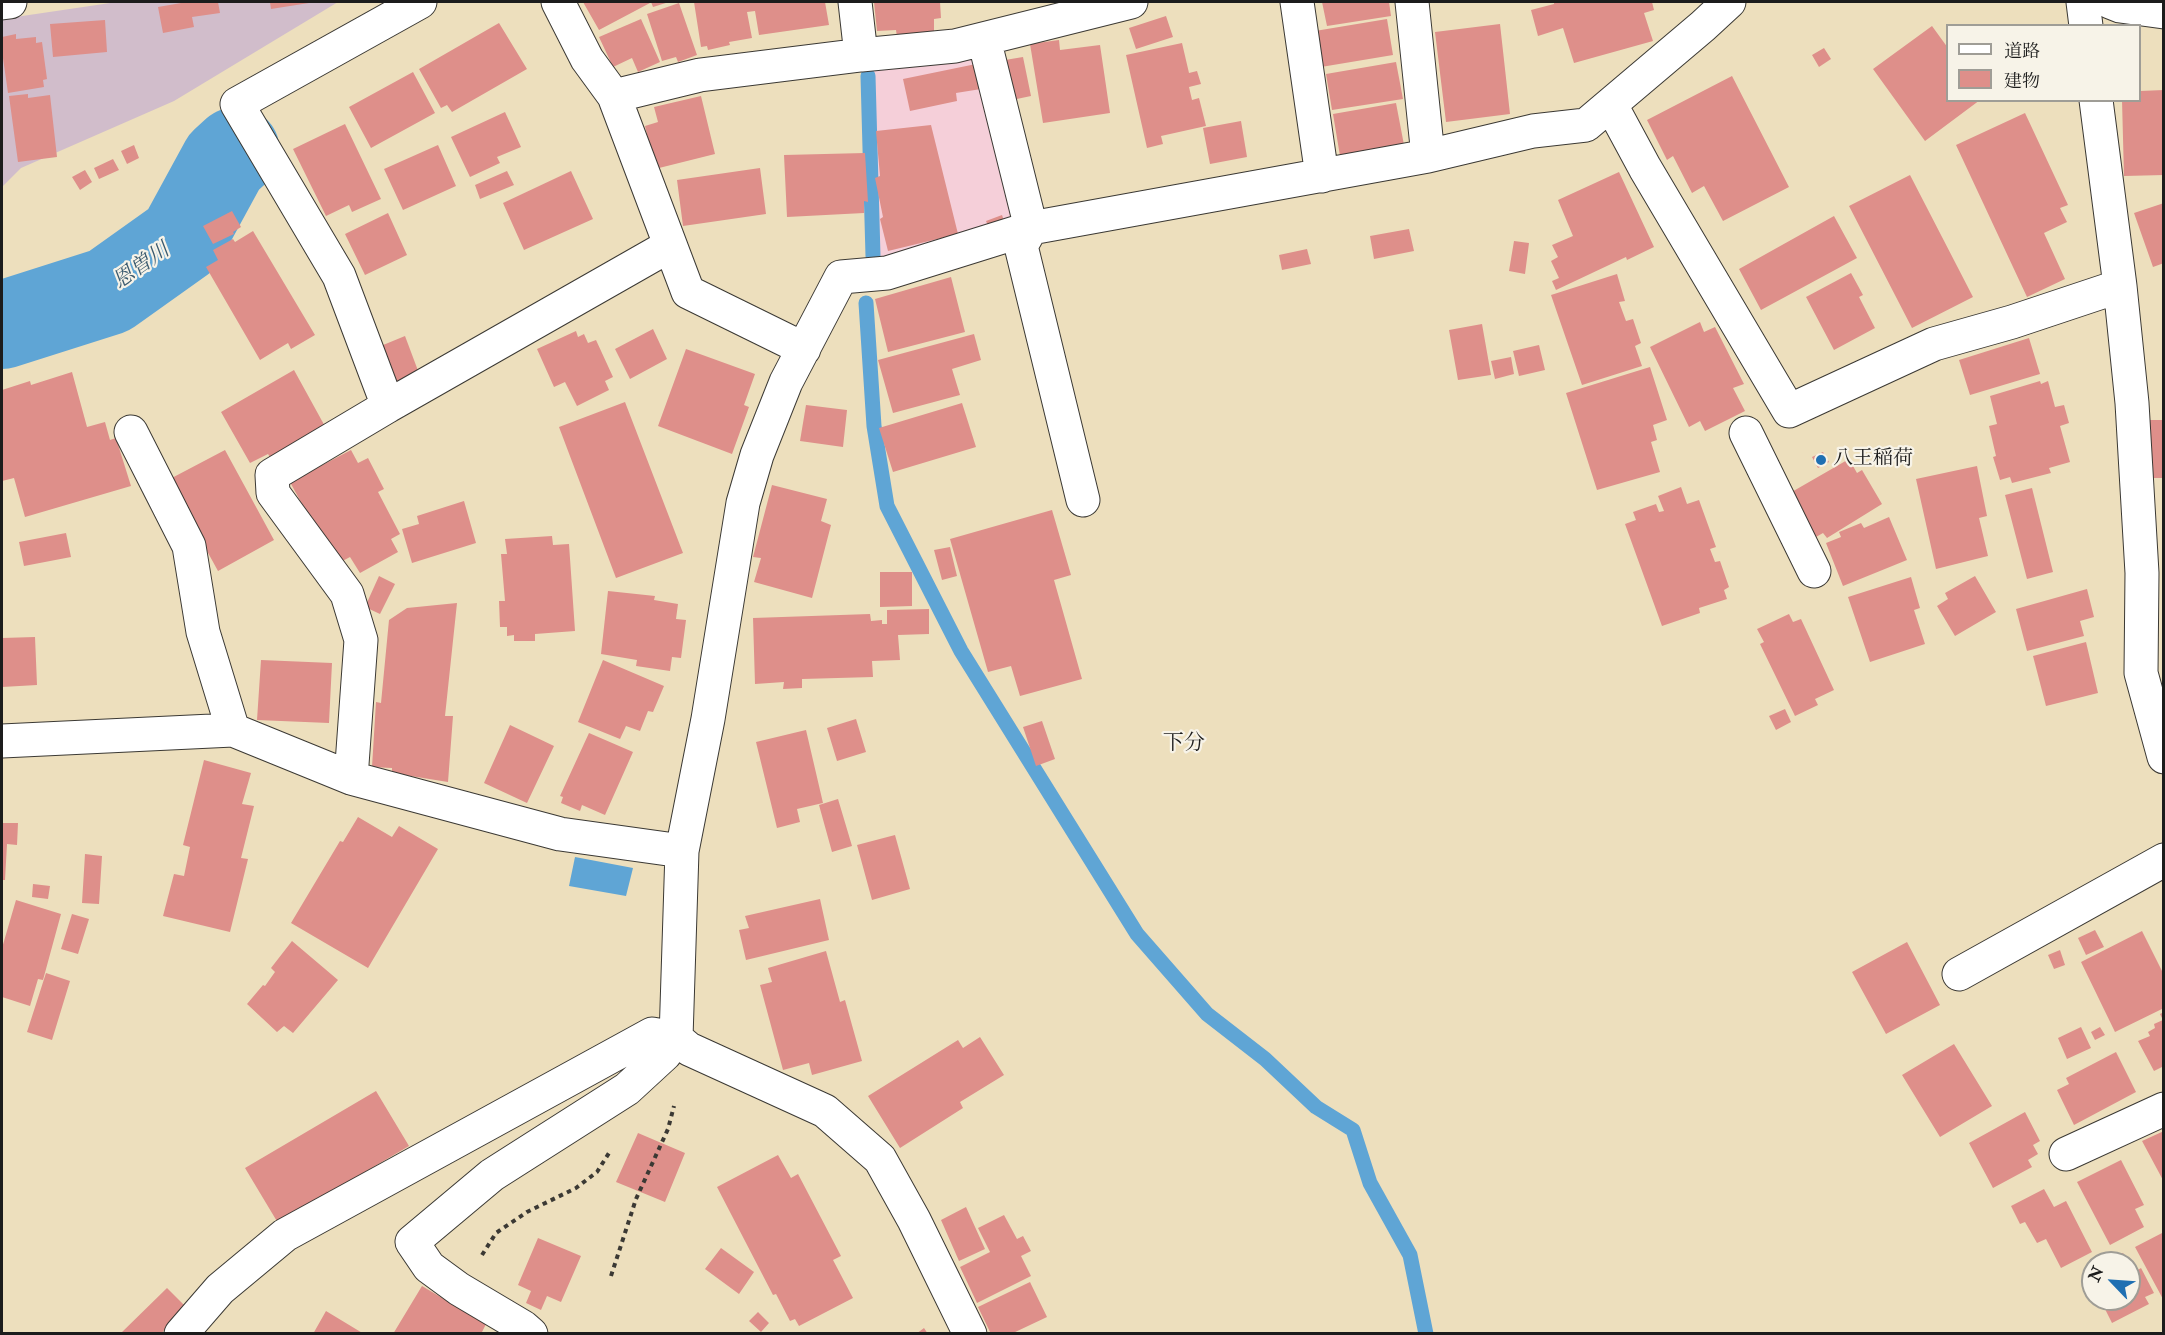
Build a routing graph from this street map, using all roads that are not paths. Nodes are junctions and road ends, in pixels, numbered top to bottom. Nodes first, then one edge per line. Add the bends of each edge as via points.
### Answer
1 (10, 2) edge
2 (420, 2) edge
3 (558, 2) edge
4 (855, 2) edge
5 (1131, 2) edge
6 (1297, 2) edge
7 (1412, 2) edge
8 (1729, 2) edge
9 (2083, 2) edge
10 (2110, 2) edge
11 (2, 3) edge
12 (2163, 12) edge
13 (2086, 24) edge
14 (984, 39) junction
15 (861, 55) junction
16 (614, 96) junction
17 (2096, 102) edge
18 (1611, 105) junction
19 (1428, 156) junction
20 (1322, 176) junction
21 (1030, 228) junction
22 (669, 246) junction
23 (2120, 286) junction
24 (804, 349) junction
25 (388, 406) junction
26 (1789, 411) junction
27 (131, 432) dead end
28 (1083, 500) dead end
29 (1814, 571) dead end
30 (233, 730) junction
31 (2, 741) edge
32 (2163, 757) edge
33 (351, 778) junction
34 (682, 851) junction
35 (2163, 860) edge
36 (1979, 971) dead end
37 (682, 1044) junction
38 (2163, 1109) edge
39 (2066, 1154) dead end
40 (181, 1334) edge
41 (531, 1334) edge
42 (970, 1334) edge

1 - 11 street
2 - 25 street via 237,104 339,276
3 - 16 street via 587,58
4 - 15 street
5 - 14 street
6 - 20 street
7 - 19 street
8 - 18 street
9 - 13 street
10 - 12 street
14 - 15 street via 955,46
14 - 21 street
15 - 16 street via 700,75
16 - 22 street
17 - 23 street
18 - 19 street via 1586,125 1533,131
18 - 26 street
19 - 20 street
20 - 21 street
21 - 24 street via 888,273 841,277
21 - 28 street via 1021,246
22 - 24 street via 688,292
22 - 25 street
23 - 26 street via 1934,344
23 - 32 street via 2132,403 2142,573 2141,673
24 - 34 street via 786,382 757,455 743,503
25 - 33 street via 272,475 273,494 347,594 361,640
26 - 29 street via 1736,437
27 - 30 street via 189,546 203,632
30 - 31 street
30 - 33 street
33 - 34 street via 560,834
34 - 37 street
35 - 36 street
37 - 40 street via 652,1034 285,1235 220,1289
37 - 41 street via 665,1054 627,1089 492,1175 412,1242 429,1267
37 - 42 street via 825,1111 879,1159
38 - 39 street

